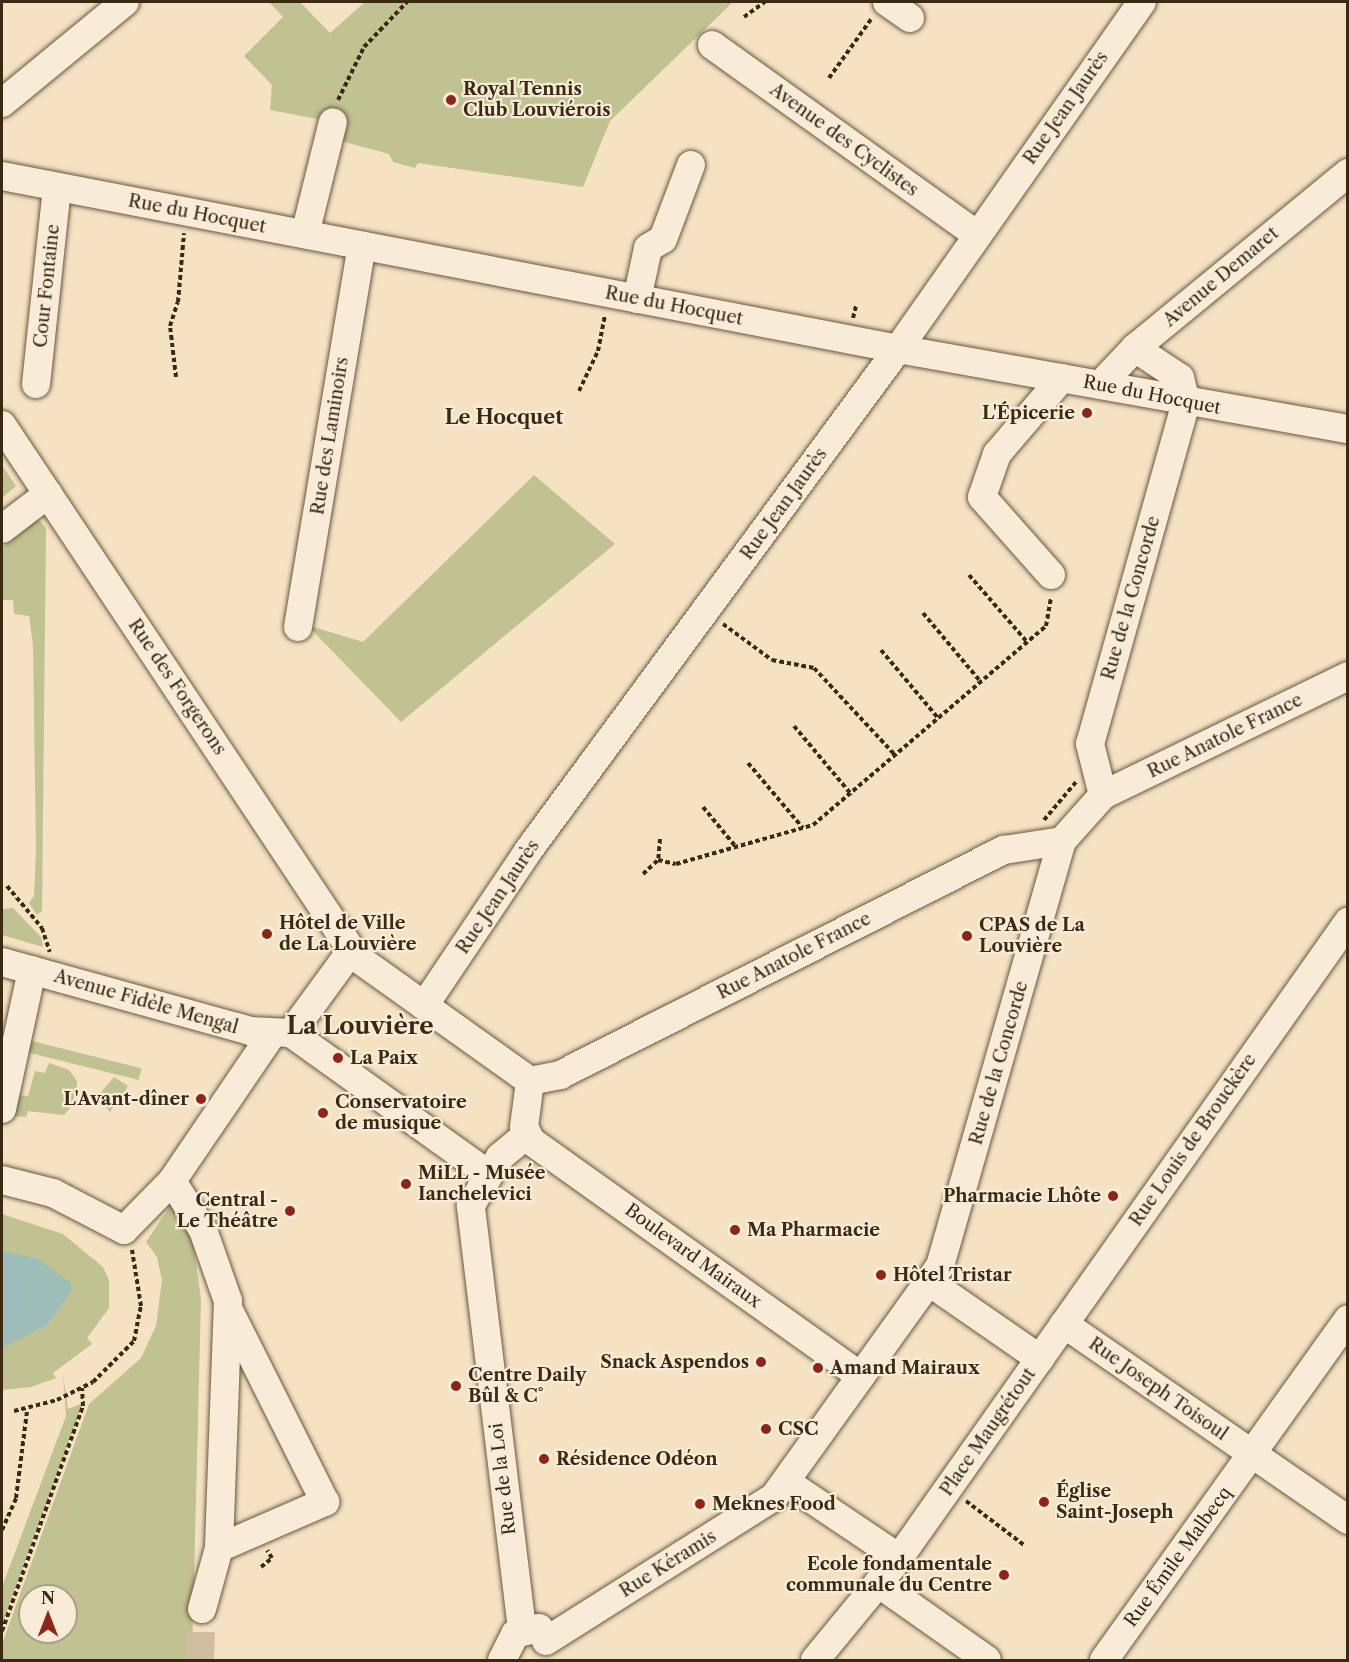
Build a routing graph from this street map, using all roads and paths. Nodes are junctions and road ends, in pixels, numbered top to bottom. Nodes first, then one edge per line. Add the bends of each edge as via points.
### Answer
1 (125, 2) edge
2 (407, 2) edge
3 (765, 2) edge
4 (1142, 2) edge
5 (882, 6) edge
6 (744, 17) dead end
7 (910, 18) dead end
8 (712, 45) dead end
9 (829, 78) dead end
10 (2, 103) edge
11 (333, 122) joint
12 (691, 165) dead end
13 (1347, 173) edge
14 (2, 176) edge
15 (57, 187) junction
16 (187, 212) junction
17 (305, 234) junction
18 (977, 236) junction
19 (362, 246) junction
20 (609, 294) junction
21 (637, 299) junction
22 (1136, 348) junction
23 (898, 349) junction
24 (176, 377) dead end
25 (1062, 378) junction
26 (36, 384) dead end
27 (1100, 385) junction
28 (579, 391) dead end
29 (1186, 402) junction
30 (2, 425) edge
31 (1347, 429) edge
32 (48, 494) junction
33 (2, 529) edge
34 (969, 575) dead end
35 (1052, 575) joint
36 (706, 611) junction
37 (923, 613) dead end
38 (298, 627) dead end
39 (1027, 642) junction
40 (881, 650) dead end
41 (1347, 676) edge
42 (981, 682) junction
43 (939, 719) junction
44 (794, 726) dead end
45 (896, 756) junction
46 (1092, 760) junction
47 (748, 763) dead end
48 (852, 795) junction
49 (1103, 795) junction
50 (703, 807) dead end
51 (803, 828) junction
52 (660, 839) dead end
53 (1062, 841) junction
54 (1024, 846) junction
55 (736, 847) junction
56 (658, 860) junction
57 (643, 874) dead end
58 (7, 886) dead end
59 (1347, 922) edge
60 (351, 951) junction
61 (2, 962) edge
62 (40, 973) junction
63 (424, 1006) junction
64 (282, 1034) junction
65 (530, 1081) junction
66 (2, 1109) edge
67 (526, 1135) junction
68 (2, 1180) edge
69 (172, 1180) junction
70 (483, 1181) junction
71 (124, 1230) junction
72 (929, 1282) junction
73 (228, 1308) junction
74 (1347, 1319) edge
75 (1064, 1324) junction
76 (1040, 1359) junction
77 (861, 1376) junction
78 (82, 1388) junction
79 (14, 1411) dead end
80 (27, 1411) junction
81 (1252, 1455) junction
82 (786, 1482) junction
83 (949, 1488) junction
84 (1347, 1520) edge
85 (2, 1530) edge
86 (1024, 1545) dead end
87 (219, 1548) junction
88 (900, 1558) junction
89 (878, 1583) junction
90 (202, 1608) tunnel mouth
91 (2, 1631) edge
92 (538, 1644) edge
93 (502, 1660) edge
94 (815, 1660) edge
95 (987, 1660) edge
96 (1104, 1660) edge

1 - 10 street
2 - 11 path via 364,47
3 - 6 path
4 - 18 street, Rue Jean Jaurès
5 - 7 street
5 - 9 path
8 - 18 street, Avenue des Cyclistes
11 - 17 street
12 - 21 street via 663,239 648,248
13 - 22 street, Avenue Demaret
14 - 15 street, Rue du Hocquet
15 - 16 street, Rue du Hocquet
15 - 26 street, Cour Fontaine
16 - 17 street, Rue du Hocquet
16 - 24 path via 178,302 170,326
17 - 19 street, Rue du Hocquet
18 - 23 street, Rue Jean Jaurès
19 - 20 street, Rue du Hocquet
19 - 38 street, Rue des Laminoirs
20 - 21 street, Rue du Hocquet
20 - 28 path via 598,351
21 - 23 street, Rue du Hocquet
22 - 27 street, Avenue Demaret
22 - 29 street via 1180,378
23 - 25 street, Rue du Hocquet
23 - 36 street, Rue Jean Jaurès
25 - 27 street, Rue du Hocquet
25 - 35 street via 997,454 982,497
27 - 29 street, Rue du Hocquet
29 - 31 street, Rue du Hocquet
29 - 46 street, Rue de la Concorde via 1090,744
30 - 32 street, Rue des Forgerons
32 - 33 street
32 - 60 street, Rue des Forgerons
34 - 39 path
35 - 39 path via 1050,620
36 - 45 path via 772,660 814,668
36 - 63 street, Rue Jean Jaurès via 528,850
37 - 42 path
39 - 42 path
40 - 43 path
41 - 49 street, Rue Anatole France
42 - 43 path
43 - 45 path
44 - 48 path
45 - 48 path
46 - 49 street, Rue de la Concorde
46 - 54 path
47 - 51 path
48 - 51 path
49 - 53 street
50 - 55 path
51 - 55 path
52 - 56 path
53 - 54 street, Rue Anatole France
53 - 72 street, Rue de la Concorde via 940,1266
54 - 65 street, Rue Anatole France via 1004,850 560,1075
55 - 56 path via 676,864
56 - 57 path
58 - 62 path via 42,928 50,948
59 - 75 street, Rue Louis de Brouckère
60 - 63 street, Rue des Forgerons
60 - 64 street
61 - 62 street, Avenue Fidèle Mengal
62 - 64 street, Avenue Fidèle Mengal
62 - 66 street
63 - 65 street, Rue des Forgerons
64 - 69 street
64 - 70 street
65 - 67 street
67 - 70 street
67 - 77 street, Boulevard Mairaux
68 - 71 street via 53,1193
69 - 71 street
69 - 73 street via 203,1230
70 - 92 street, Rue de la Loi via 472,1198 472,1224
71 - 78 path via 138,1268 141,1306 134,1341 111,1368
72 - 76 street, Place Maugrétout
72 - 77 street
73 - 87 street
73 - 87 street via 325,1502
74 - 81 street, Rue Émile Malbecq
75 - 76 street, Rue Louis de Brouckère
75 - 81 street, Rue Joseph Toisoul
76 - 83 street, Place Maugrétout
77 - 82 street
78 - 80 path
78 - 91 path via 83,1406
79 - 80 path
80 - 85 path via 16,1498
81 - 84 street, Rue Joseph Toisoul
81 - 96 street, Rue Émile Malbecq
82 - 88 street
82 - 92 street, Rue Kéramis via 774,1497
83 - 86 path
83 - 88 street, Place Maugrétout
87 - 90 street
88 - 89 street, Place Maugrétout
89 - 94 street, Place Maugrétout
89 - 95 street
92 - 93 street via 508,1643

